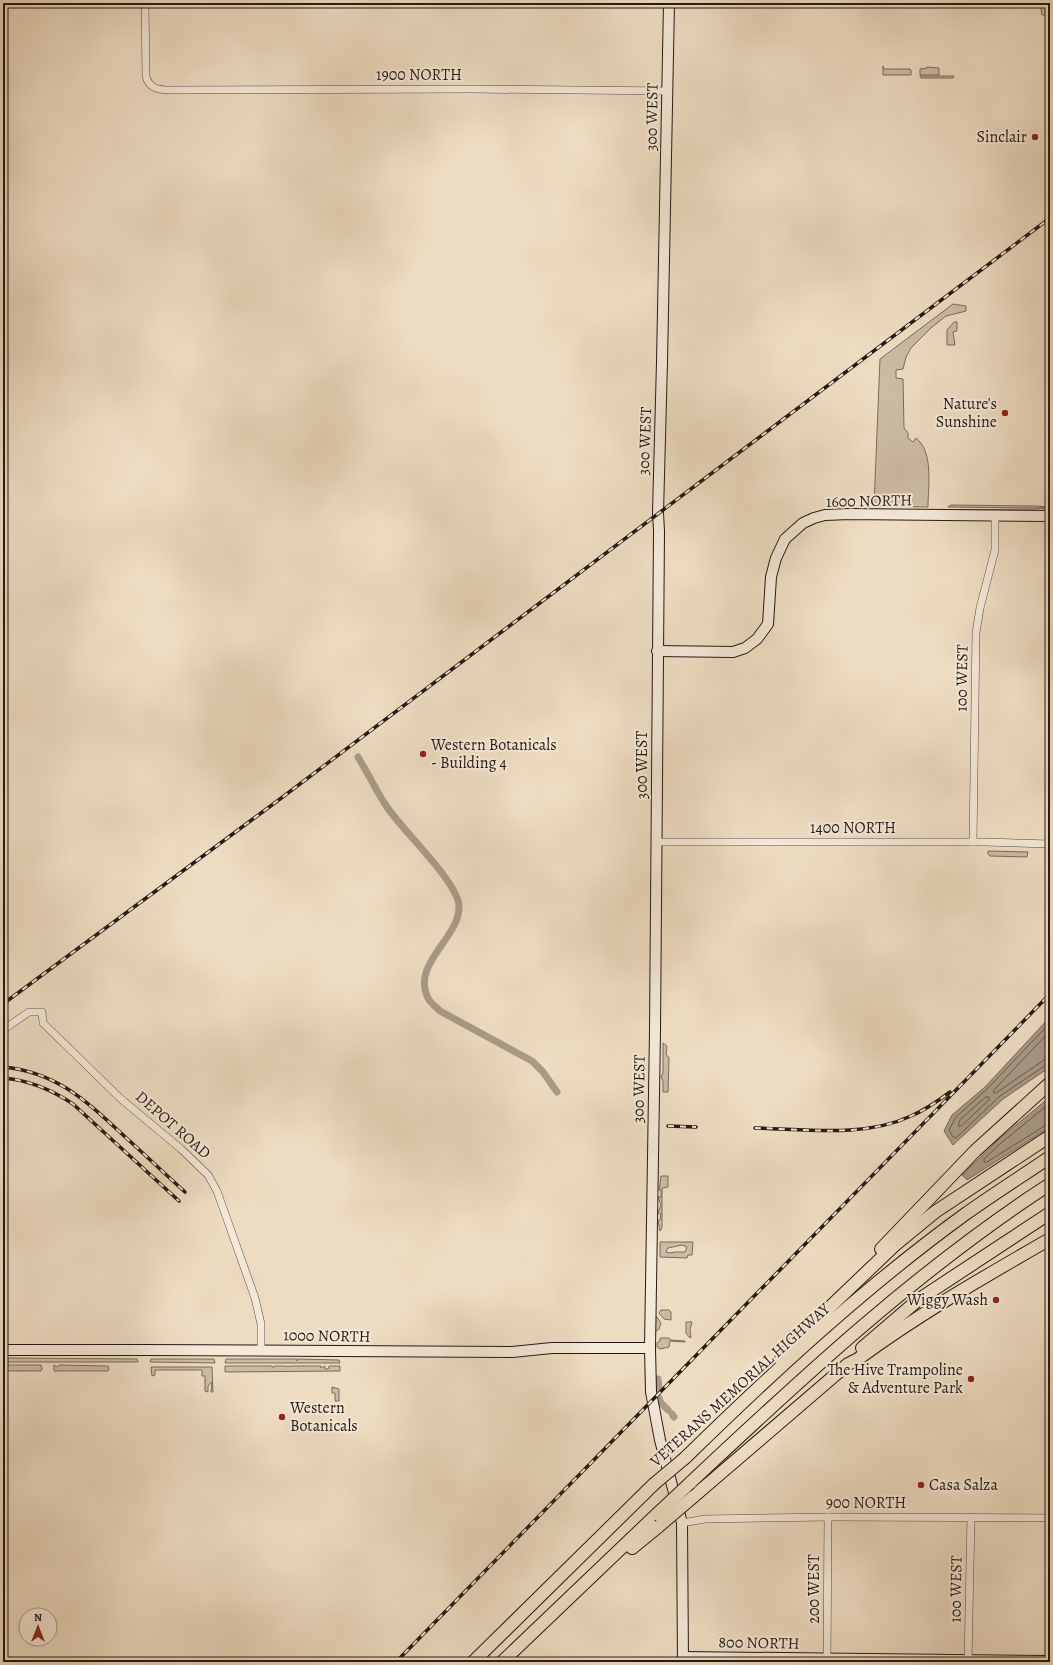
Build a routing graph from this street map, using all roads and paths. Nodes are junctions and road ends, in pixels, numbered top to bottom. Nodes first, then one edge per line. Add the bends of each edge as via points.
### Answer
1 (145, 3) edge
2 (669, 3) edge
3 (668, 91) junction
4 (995, 516) junction
5 (1050, 516) edge
6 (657, 651) junction
7 (656, 842) junction
8 (973, 842) junction
9 (1050, 844) edge
10 (3, 1030) edge
11 (1050, 1083) edge
12 (1050, 1136) edge
13 (1050, 1157) edge
14 (1050, 1184) edge
15 (1050, 1213) edge
16 (1050, 1240) edge
17 (830, 1307) junction
18 (650, 1348) junction
19 (3, 1350) edge
20 (261, 1350) junction
21 (848, 1364) junction
22 (757, 1388) junction
23 (828, 1517) junction
24 (971, 1517) junction
25 (1050, 1518) edge
26 (658, 1520) junction
27 (682, 1523) junction
28 (683, 1659) edge
29 (827, 1661) edge
30 (968, 1661) edge
31 (1050, 1661) edge
32 (473, 1662) edge
33 (502, 1662) edge

1 - 3 street, 1900 NORTH via 146,79 152,87 171,90
2 - 3 street, 300 WEST
3 - 6 street, 300 WEST
4 - 5 street, 1600 NORTH
4 - 6 street, 1600 NORTH via 849,514 814,518 803,523 785,539 776,558 770,577 768,624 757,639 745,648 733,652
4 - 8 street, 100 WEST via 995,550 976,633
6 - 7 street, 300 WEST
7 - 8 street, 1400 NORTH
7 - 18 street, 300 WEST
8 - 9 street, 1400 NORTH
10 - 20 street, DEPOT ROAD via 29,1012 42,1012 43,1023 121,1099 203,1169 216,1191 255,1298 261,1324
11 - 17 highway via 975,1151 894,1234
12 - 17 highway via 935,1212 896,1244
13 - 22 highway, VETERANS MEMORIAL HIGHWAY via 965,1215 909,1258
14 - 26 highway, bridge via 1008,1211 912,1285 788,1391 690,1482
15 - 21 highway via 918,1300 851,1357
16 - 21 highway via 922,1314
17 - 22 highway via 793,1344
18 - 20 street, 1000 NORTH via 552,1348 505,1352
18 - 27 street, 300 WEST via 652,1392 660,1440
19 - 20 street, 1000 NORTH
21 - 26 highway, bridge via 693,1497
22 - 32 highway, VETERANS MEMORIAL HIGHWAY, bridge via 685,1458 654,1484
23 - 24 street, 900 NORTH
23 - 27 street, 900 NORTH via 705,1519
23 - 29 street, 200 WEST
24 - 25 street, 900 NORTH
24 - 30 street, 100 WEST
26 - 33 highway via 579,1589
27 - 28 street, 300 WEST
28 - 29 street, 800 NORTH
29 - 30 street, 800 NORTH
30 - 31 street, 800 NORTH

